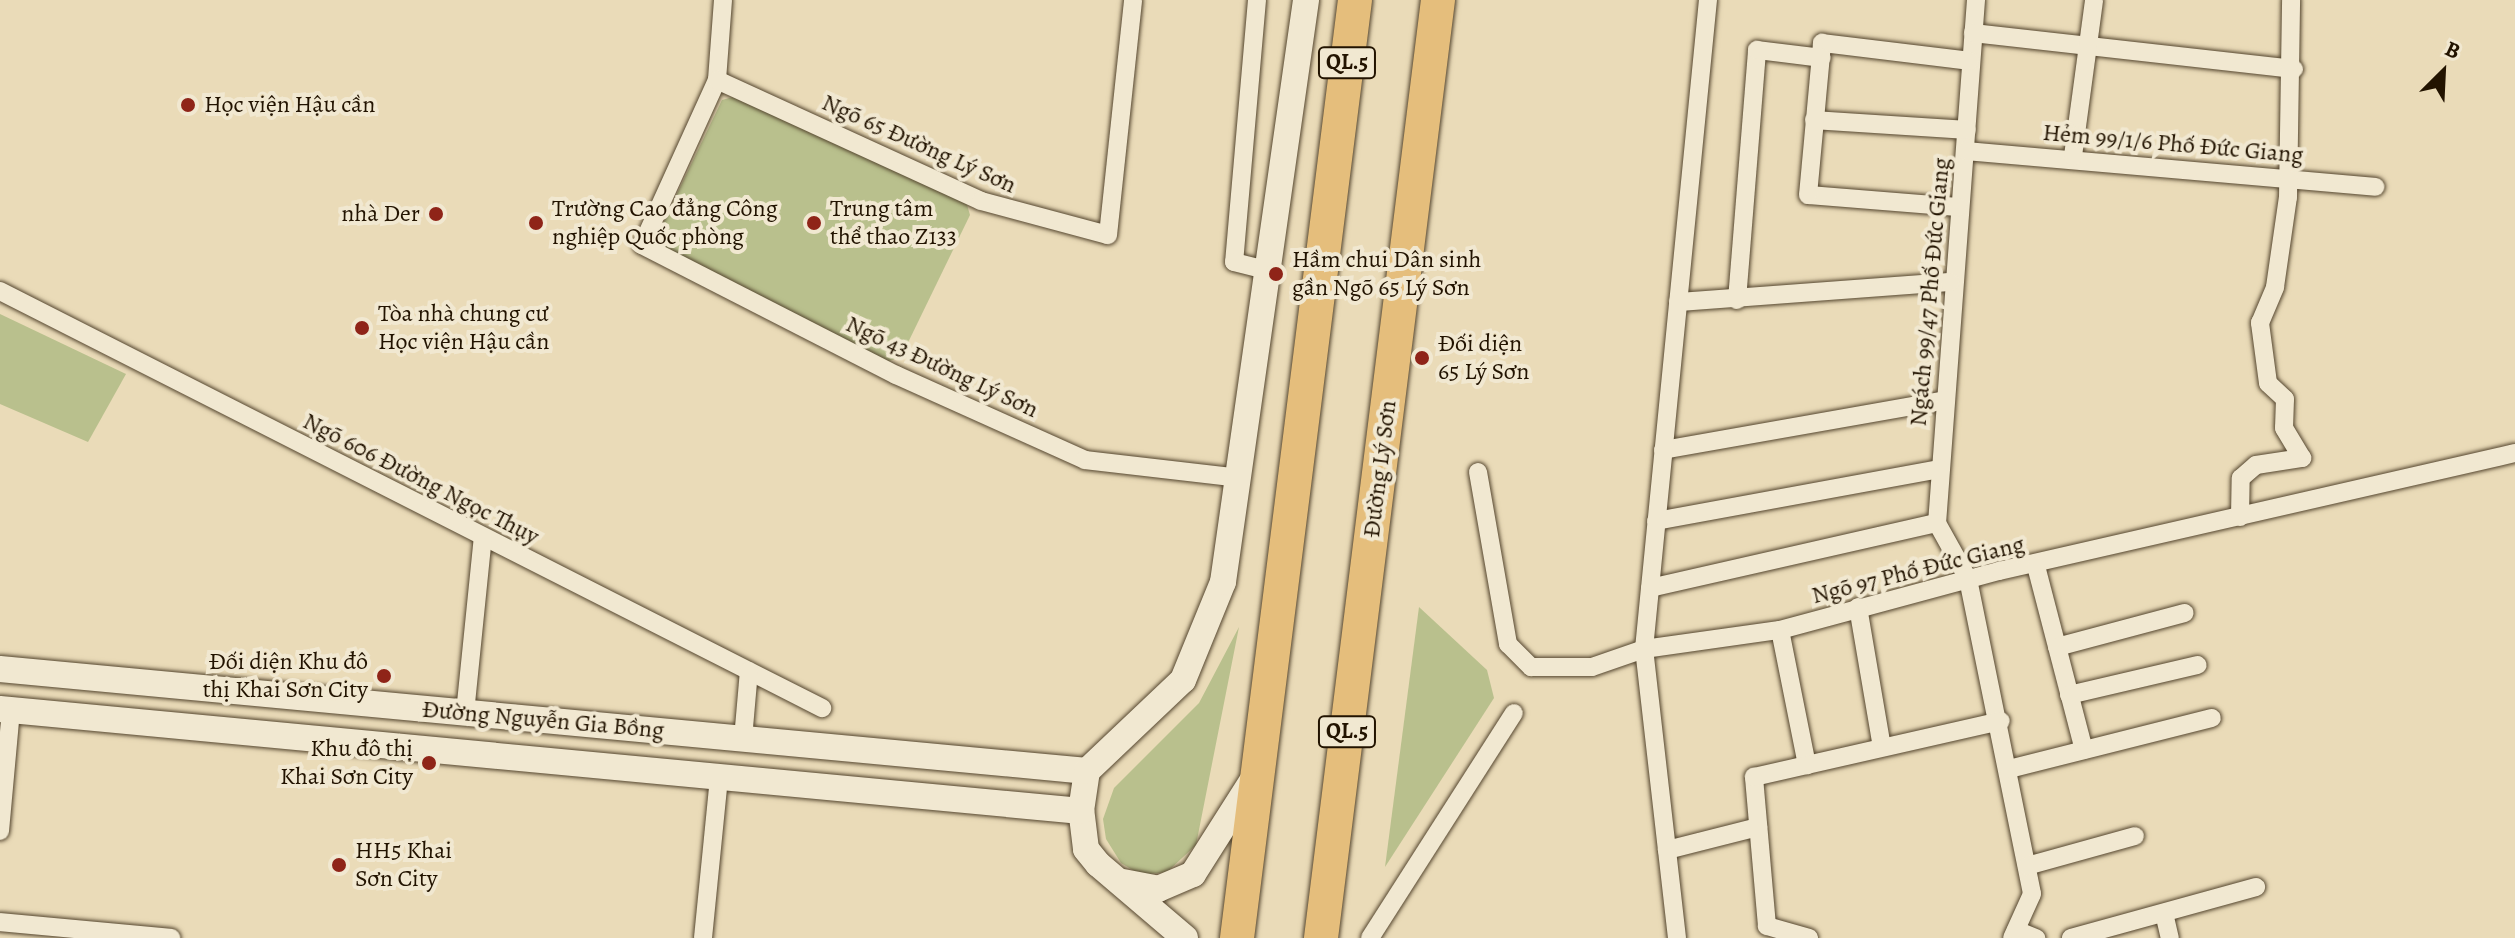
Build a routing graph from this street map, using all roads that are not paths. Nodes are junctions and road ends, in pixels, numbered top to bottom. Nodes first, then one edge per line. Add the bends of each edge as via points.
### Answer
1 (723, 0) edge
2 (1133, 0) edge
3 (1257, 0) edge
4 (1306, 0) edge
5 (1355, 0) edge
6 (1438, 0) edge
7 (1708, 0) edge
8 (1976, 0) edge
9 (2094, 0) edge
10 (2291, 0) edge
11 (1973, 33) junction
12 (2088, 45) junction
13 (1822, 50) junction
14 (1970, 61) junction
15 (2294, 69) junction
16 (717, 80) junction
17 (1814, 120) junction
18 (1967, 130) junction
19 (1966, 151) junction
20 (2073, 156) junction
21 (2288, 179) junction
22 (2375, 187) dead end
23 (1958, 207) junction
24 (1267, 270) junction
25 (1950, 282) junction
26 (0, 291) edge
27 (1737, 300) junction
28 (1678, 302) junction
29 (1946, 400) junction
30 (1663, 450) junction
31 (2515, 453) edge
32 (1940, 469) junction
33 (1478, 472) dead end
34 (1240, 478) junction
35 (2240, 517) junction
36 (1656, 521) junction
37 (1937, 523) junction
38 (483, 537) junction
39 (2036, 566) junction
40 (1968, 579) junction
41 (1650, 588) junction
42 (1858, 607) junction
43 (2185, 613) dead end
44 (1780, 630) junction
45 (2057, 647) junction
46 (1644, 649) junction
47 (2198, 665) dead end
48 (8, 670) edge
49 (749, 671) junction
50 (2069, 695) junction
51 (822, 708) dead end
52 (6, 710) edge
53 (465, 713) junction
54 (1514, 713) dead end
55 (2212, 718) dead end
56 (2001, 721) junction
57 (743, 739) junction
58 (1882, 747) junction
59 (2084, 750) junction
60 (1807, 765) junction
61 (2009, 769) junction
62 (1087, 771) junction
63 (1257, 771) junction
64 (719, 777) junction
65 (1081, 811) junction
66 (1758, 827) junction
67 (0, 831) edge
68 (2135, 836) dead end
69 (1667, 850) junction
70 (2027, 866) junction
71 (1109, 878) junction
72 (2256, 887) dead end
73 (2164, 913) junction
74 (0, 922) edge
75 (2014, 934) edge
76 (171, 938) edge
77 (703, 938) edge
78 (1185, 938) edge
79 (1237, 938) edge
80 (1321, 938) edge
81 (1370, 938) edge
82 (1677, 938) edge
83 (1809, 938) edge
84 (2036, 938) edge
85 (2071, 938) edge
86 (2170, 938) edge

1 - 16 street
2 - 16 street, Ngõ 65 Đường Lý Sơn via 1108,235 981,201
3 - 24 street via 1234,262
4 - 24 main road
5 - 63 highway, QL.5
6 - 80 highway, Đường Lý Sơn / QL.5
7 - 28 street
8 - 11 street, Ngách 99/47 Phố Đức Giang
9 - 12 street
10 - 15 street
11 - 12 street
11 - 14 street, Ngách 99/47 Phố Đức Giang
12 - 15 street
12 - 20 street
13 - 14 street
13 - 17 street
13 - 27 street via 1757,50
14 - 18 street, Ngách 99/47 Phố Đức Giang
15 - 21 street
16 - 34 street, Ngõ 43 Đường Lý Sơn via 642,245 896,375 1085,460
17 - 18 street
17 - 23 street via 1808,195
18 - 19 street, Ngách 99/47 Phố Đức Giang
19 - 20 street, Hẻm 99/1/6 Phố Đức Giang
19 - 23 street, Ngách 99/47 Phố Đức Giang
20 - 21 street, Hẻm 99/1/6 Phố Đức Giang
21 - 22 street, Hẻm 99/1/6 Phố Đức Giang
21 - 35 street via 2275,287 2260,323 2268,383 2285,399 2284,428 2302,458 2256,465 2241,478
23 - 25 street, Ngách 99/47 Phố Đức Giang
24 - 34 main road
25 - 27 street
25 - 29 street, Ngách 99/47 Phố Đức Giang
26 - 38 street, Ngõ 606 Đường Ngọc Thụy
27 - 28 street
28 - 30 street
29 - 30 street
29 - 32 street, Ngách 99/47 Phố Đức Giang
30 - 36 street
31 - 35 street, Ngõ 97 Phố Đức Giang
32 - 36 street
32 - 37 street, Ngách 99/47 Phố Đức Giang
33 - 46 street, Ngõ 97 Phố Đức Giang via 1508,644 1531,667 1592,667
34 - 62 main road via 1223,582 1183,680
35 - 39 street, Ngõ 97 Phố Đức Giang
36 - 41 street
37 - 40 street
37 - 41 street
38 - 49 street, Ngõ 606 Đường Ngọc Thụy
38 - 53 street
39 - 40 street, Ngõ 97 Phố Đức Giang
39 - 45 street
40 - 42 street, Ngõ 97 Phố Đức Giang
40 - 56 street
41 - 46 street
42 - 44 street, Ngõ 97 Phố Đức Giang
42 - 58 street
43 - 45 street
44 - 46 street, Ngõ 97 Phố Đức Giang
44 - 60 street
45 - 50 street
46 - 69 street
47 - 50 street
48 - 52 main road
48 - 53 main road, Đường Nguyễn Gia Bồng
49 - 51 street, Ngõ 606 Đường Ngọc Thụy
49 - 57 street
50 - 59 street
52 - 64 main road, Đường Nguyễn Gia Bồng
52 - 67 street
53 - 57 main road, Đường Nguyễn Gia Bồng
54 - 81 street
55 - 59 street
56 - 58 street
56 - 61 street
57 - 62 main road, Đường Nguyễn Gia Bồng
57 - 64 main road
58 - 60 street
59 - 61 street
60 - 66 street via 1754,777
61 - 70 street
62 - 65 main road
63 - 71 main road via 1193,874 1158,889
63 - 79 highway, QL.5
64 - 65 main road, Đường Nguyễn Gia Bồng
64 - 77 street
65 - 71 main road via 1086,849
66 - 69 street
66 - 83 street via 1767,926
68 - 70 street
69 - 82 street
70 - 75 street via 2032,894
71 - 78 main road
72 - 73 street
73 - 85 street
73 - 86 street
74 - 76 street
75 - 84 street

